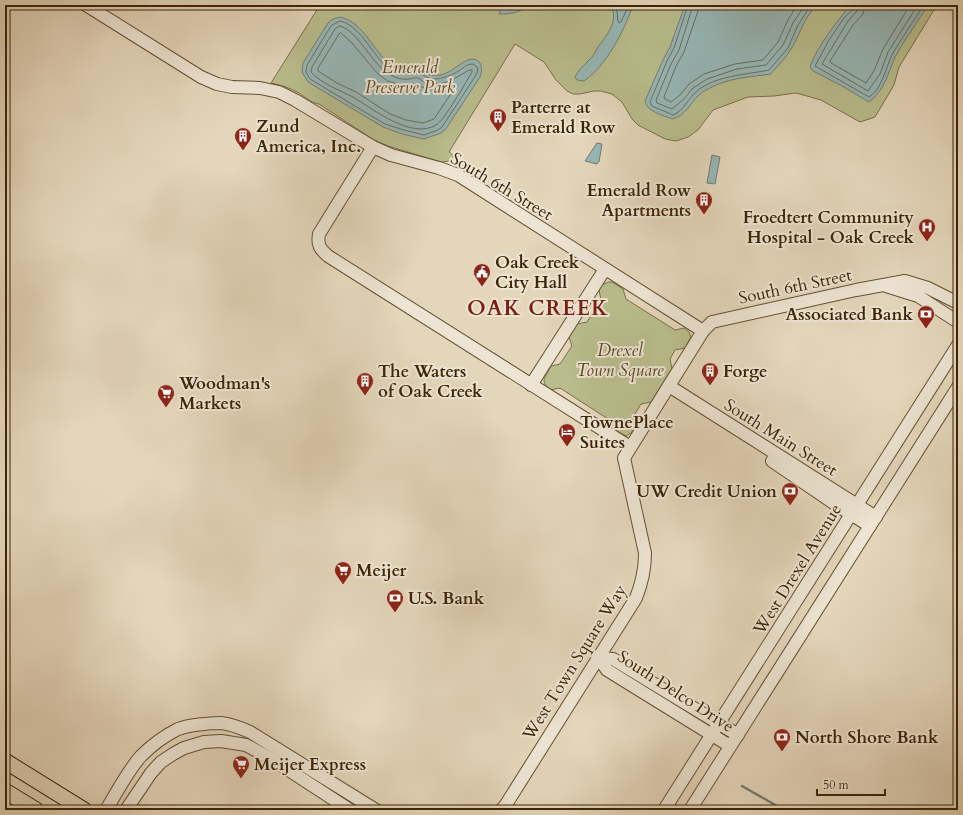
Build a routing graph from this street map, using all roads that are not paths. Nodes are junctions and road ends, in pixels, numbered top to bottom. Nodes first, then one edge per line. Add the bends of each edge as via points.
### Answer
1 (86, 5) edge
2 (373, 147) junction
3 (605, 269) junction
4 (883, 285) junction
5 (958, 303) edge
6 (958, 322) edge
7 (703, 331) junction
8 (958, 345) edge
9 (532, 385) junction
10 (958, 387) edge
11 (667, 390) junction
12 (630, 447) junction
13 (854, 510) junction
14 (873, 522) junction
15 (598, 658) junction
16 (719, 723) junction
17 (711, 735) junction
18 (738, 735) junction
19 (730, 746) junction
20 (5, 762) edge
21 (5, 791) edge
22 (36, 810) edge
23 (84, 810) edge
24 (106, 810) edge
25 (126, 810) edge
26 (350, 810) edge
27 (376, 810) edge
28 (501, 810) edge
29 (664, 810) edge
30 (690, 810) edge

1 - 2 street, South 6th Street via 216,84 279,92
2 - 3 street, South 6th Street via 458,176
2 - 9 street via 319,234 320,250
3 - 7 street, South 6th Street
3 - 9 street
4 - 5 street, South 6th Street via 905,281 928,288
4 - 6 street, South 6th Street via 918,296
4 - 7 street, South 6th Street via 712,322
7 - 11 street, West Town Square Way
8 - 13 street, West Drexel Avenue
9 - 12 street
10 - 14 street
11 - 12 street, West Town Square Way
11 - 13 street, South Main Street via 771,460
12 - 15 street, West Town Square Way via 624,458 646,553 645,569 636,598
13 - 14 street, South Main Street
13 - 16 street, West Drexel Avenue
14 - 18 street
15 - 16 street, South Delco Drive via 613,659
15 - 17 street, South Delco Drive via 607,670
15 - 28 street, West Town Square Way
16 - 17 street, West Drexel Avenue
16 - 18 street, South Delco Drive
17 - 19 street, South Delco Drive
17 - 29 street, West Drexel Avenue
18 - 19 street
19 - 30 street
20 - 23 main road
21 - 22 main road
24 - 27 street via 142,756 160,740 179,729 222,723 250,732
25 - 26 street via 161,762 184,748 204,742 221,741 246,745

